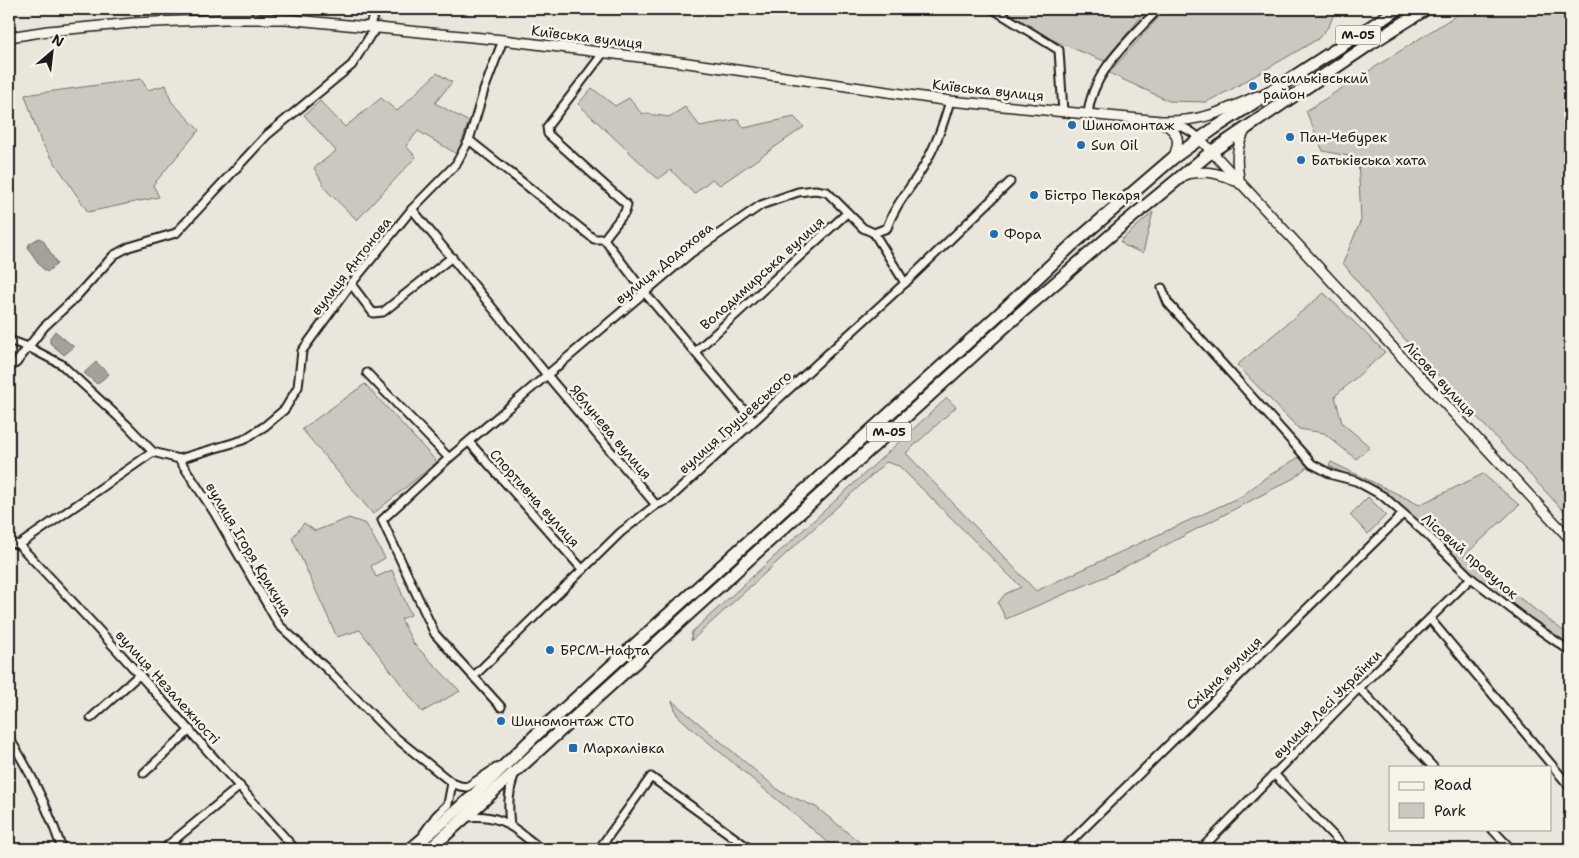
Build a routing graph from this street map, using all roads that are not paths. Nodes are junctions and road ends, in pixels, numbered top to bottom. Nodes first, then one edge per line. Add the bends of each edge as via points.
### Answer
1 (377, 9) edge
2 (993, 9) edge
3 (1158, 9) edge
4 (1398, 9) edge
5 (1426, 9) edge
6 (369, 26) junction
7 (379, 27) junction
8 (9, 37) edge
9 (503, 40) junction
10 (604, 52) junction
11 (1276, 88) junction
12 (950, 101) junction
13 (1063, 112) junction
14 (1088, 114) junction
15 (1161, 121) junction
16 (1247, 128) junction
17 (1200, 139) junction
18 (469, 140) junction
19 (1211, 152) junction
20 (1174, 158) junction
21 (1182, 175) junction
22 (1010, 182) dead end
23 (1240, 184) junction
24 (412, 209) junction
25 (847, 213) junction
26 (874, 233) junction
27 (604, 239) junction
28 (452, 257) junction
29 (905, 283) junction
30 (351, 284) junction
31 (1162, 288) dead end
32 (645, 293) junction
33 (9, 340) edge
34 (28, 347) junction
35 (695, 352) junction
36 (9, 368) edge
37 (367, 373) dead end
38 (547, 375) junction
39 (754, 421) junction
40 (469, 442) junction
41 (153, 452) junction
42 (449, 458) junction
43 (179, 459) junction
44 (656, 505) junction
45 (1403, 514) junction
46 (1570, 539) edge
47 (9, 542) edge
48 (19, 545) junction
49 (583, 570) junction
50 (1471, 578) junction
51 (1430, 619) junction
52 (1570, 651) edge
53 (140, 674) junction
54 (473, 677) junction
55 (1359, 688) junction
56 (501, 707) dead end
57 (91, 718) dead end
58 (190, 730) junction
59 (9, 738) edge
60 (509, 761) junction
61 (1432, 766) edge
62 (514, 772) junction
63 (144, 773) dead end
64 (1274, 774) junction
65 (452, 783) junction
66 (240, 786) junction
67 (1570, 786) edge
68 (465, 817) junction
69 (510, 826) junction
70 (1493, 830) edge
71 (290, 843) junction
72 (167, 846) dead end
73 (414, 846) edge
74 (62, 849) edge
75 (283, 849) edge
76 (295, 849) edge
77 (430, 849) edge
78 (539, 849) edge
79 (599, 849) edge
80 (750, 849) edge
81 (1063, 849) edge
82 (1201, 849) edge
83 (1346, 849) edge
84 (1510, 849) edge

1 - 6 street
2 - 13 street via 1059,50
3 - 14 street via 1108,64 1094,92
4 - 11 highway, М-05
5 - 16 highway, М-05
6 - 7 street, Київська вулиця
6 - 8 street, Київська вулиця via 277,18 225,19 133,23
7 - 9 street, Київська вулиця
7 - 34 street via 352,65 267,135 176,233 129,247 114,255 44,326
9 - 10 street, Київська вулиця
9 - 18 street, вулиця Антонова
10 - 12 street, Київська вулиця
10 - 27 street via 547,127 548,134 626,205 626,212
11 - 15 street, Київська вулиця via 1196,120
11 - 17 highway, М-05
12 - 13 street, Київська вулиця
12 - 26 street via 943,126 926,162 891,214 887,228
13 - 14 street, Київська вулиця
14 - 15 street, Київська вулиця
15 - 17 street via 1182,126
15 - 20 street via 1177,134
16 - 19 highway, М-05
16 - 23 street via 1237,154
17 - 19 street, Лісова вулиця
17 - 20 highway, М-05
18 - 24 street, вулиця Антонова via 456,164
18 - 27 street via 594,240
19 - 21 highway, М-05
19 - 23 street, Лісова вулиця
20 - 60 highway, М-05 via 1073,244
21 - 23 street via 1204,171
21 - 62 highway, М-05 via 1008,323
22 - 29 street, вулиця Грушевського
23 - 46 street, Лісова вулиця
24 - 28 street
24 - 30 street, вулиця Антонова
25 - 26 street, вулиця Додохова via 863,228
25 - 32 street, вулиця Додохова via 827,192 815,190 798,192 761,205 691,253
25 - 35 street, Володимирська вулиця
26 - 29 street
27 - 32 street
28 - 30 street via 384,312 373,313
28 - 38 street
29 - 39 street, вулиця Грушевського
30 - 43 street, вулиця Антонова via 302,350 298,387 285,409 243,440
31 - 45 street, Лісовий провулок via 1168,303 1312,464 1333,475 1356,481 1383,496
32 - 35 street
32 - 38 street, вулиця Додохова
33 - 34 street
34 - 36 street
34 - 41 street via 61,364
35 - 39 street
37 - 42 street
38 - 40 street, вулиця Додохова
38 - 44 street, Яблунева вулиця
39 - 44 street, вулиця Грушевського via 669,500
40 - 42 street, вулиця Додохова
40 - 49 street, Спортивна вулиця
41 - 43 street
41 - 48 street
42 - 54 street, вулиця Додохова via 382,520 435,634
43 - 65 street, вулиця Ігоря Крикуна via 214,512 279,625 390,733
44 - 49 street, вулиця Грушевського via 621,532
45 - 50 street, Лісовий провулок
45 - 81 street, Східна вулиця
47 - 48 street
48 - 53 street, вулиця Незалежності
49 - 54 street, вулиця Грушевського
50 - 51 street, вулиця Лесі Українки
50 - 52 street, Лісовий провулок
51 - 55 street, вулиця Лесі Українки
51 - 67 street
53 - 57 street
53 - 58 street, вулиця Незалежності
54 - 56 street, вулиця Додохова
55 - 61 street
55 - 64 street, вулиця Лесі Українки
58 - 63 street
58 - 66 street, вулиця Незалежності
59 - 74 street via 39,788
60 - 65 street via 467,787
60 - 73 highway, М-05
62 - 68 highway, М-05
62 - 69 street via 509,790
64 - 82 street, вулиця Лесі Українки
64 - 83 street
65 - 73 street via 448,804
66 - 71 street, вулиця Незалежності
66 - 72 street
68 - 69 street via 493,817
68 - 77 highway, М-05
69 - 78 street
70 - 84 street
71 - 75 street
71 - 76 street, вулиця Незалежності
79 - 80 street via 651,777

